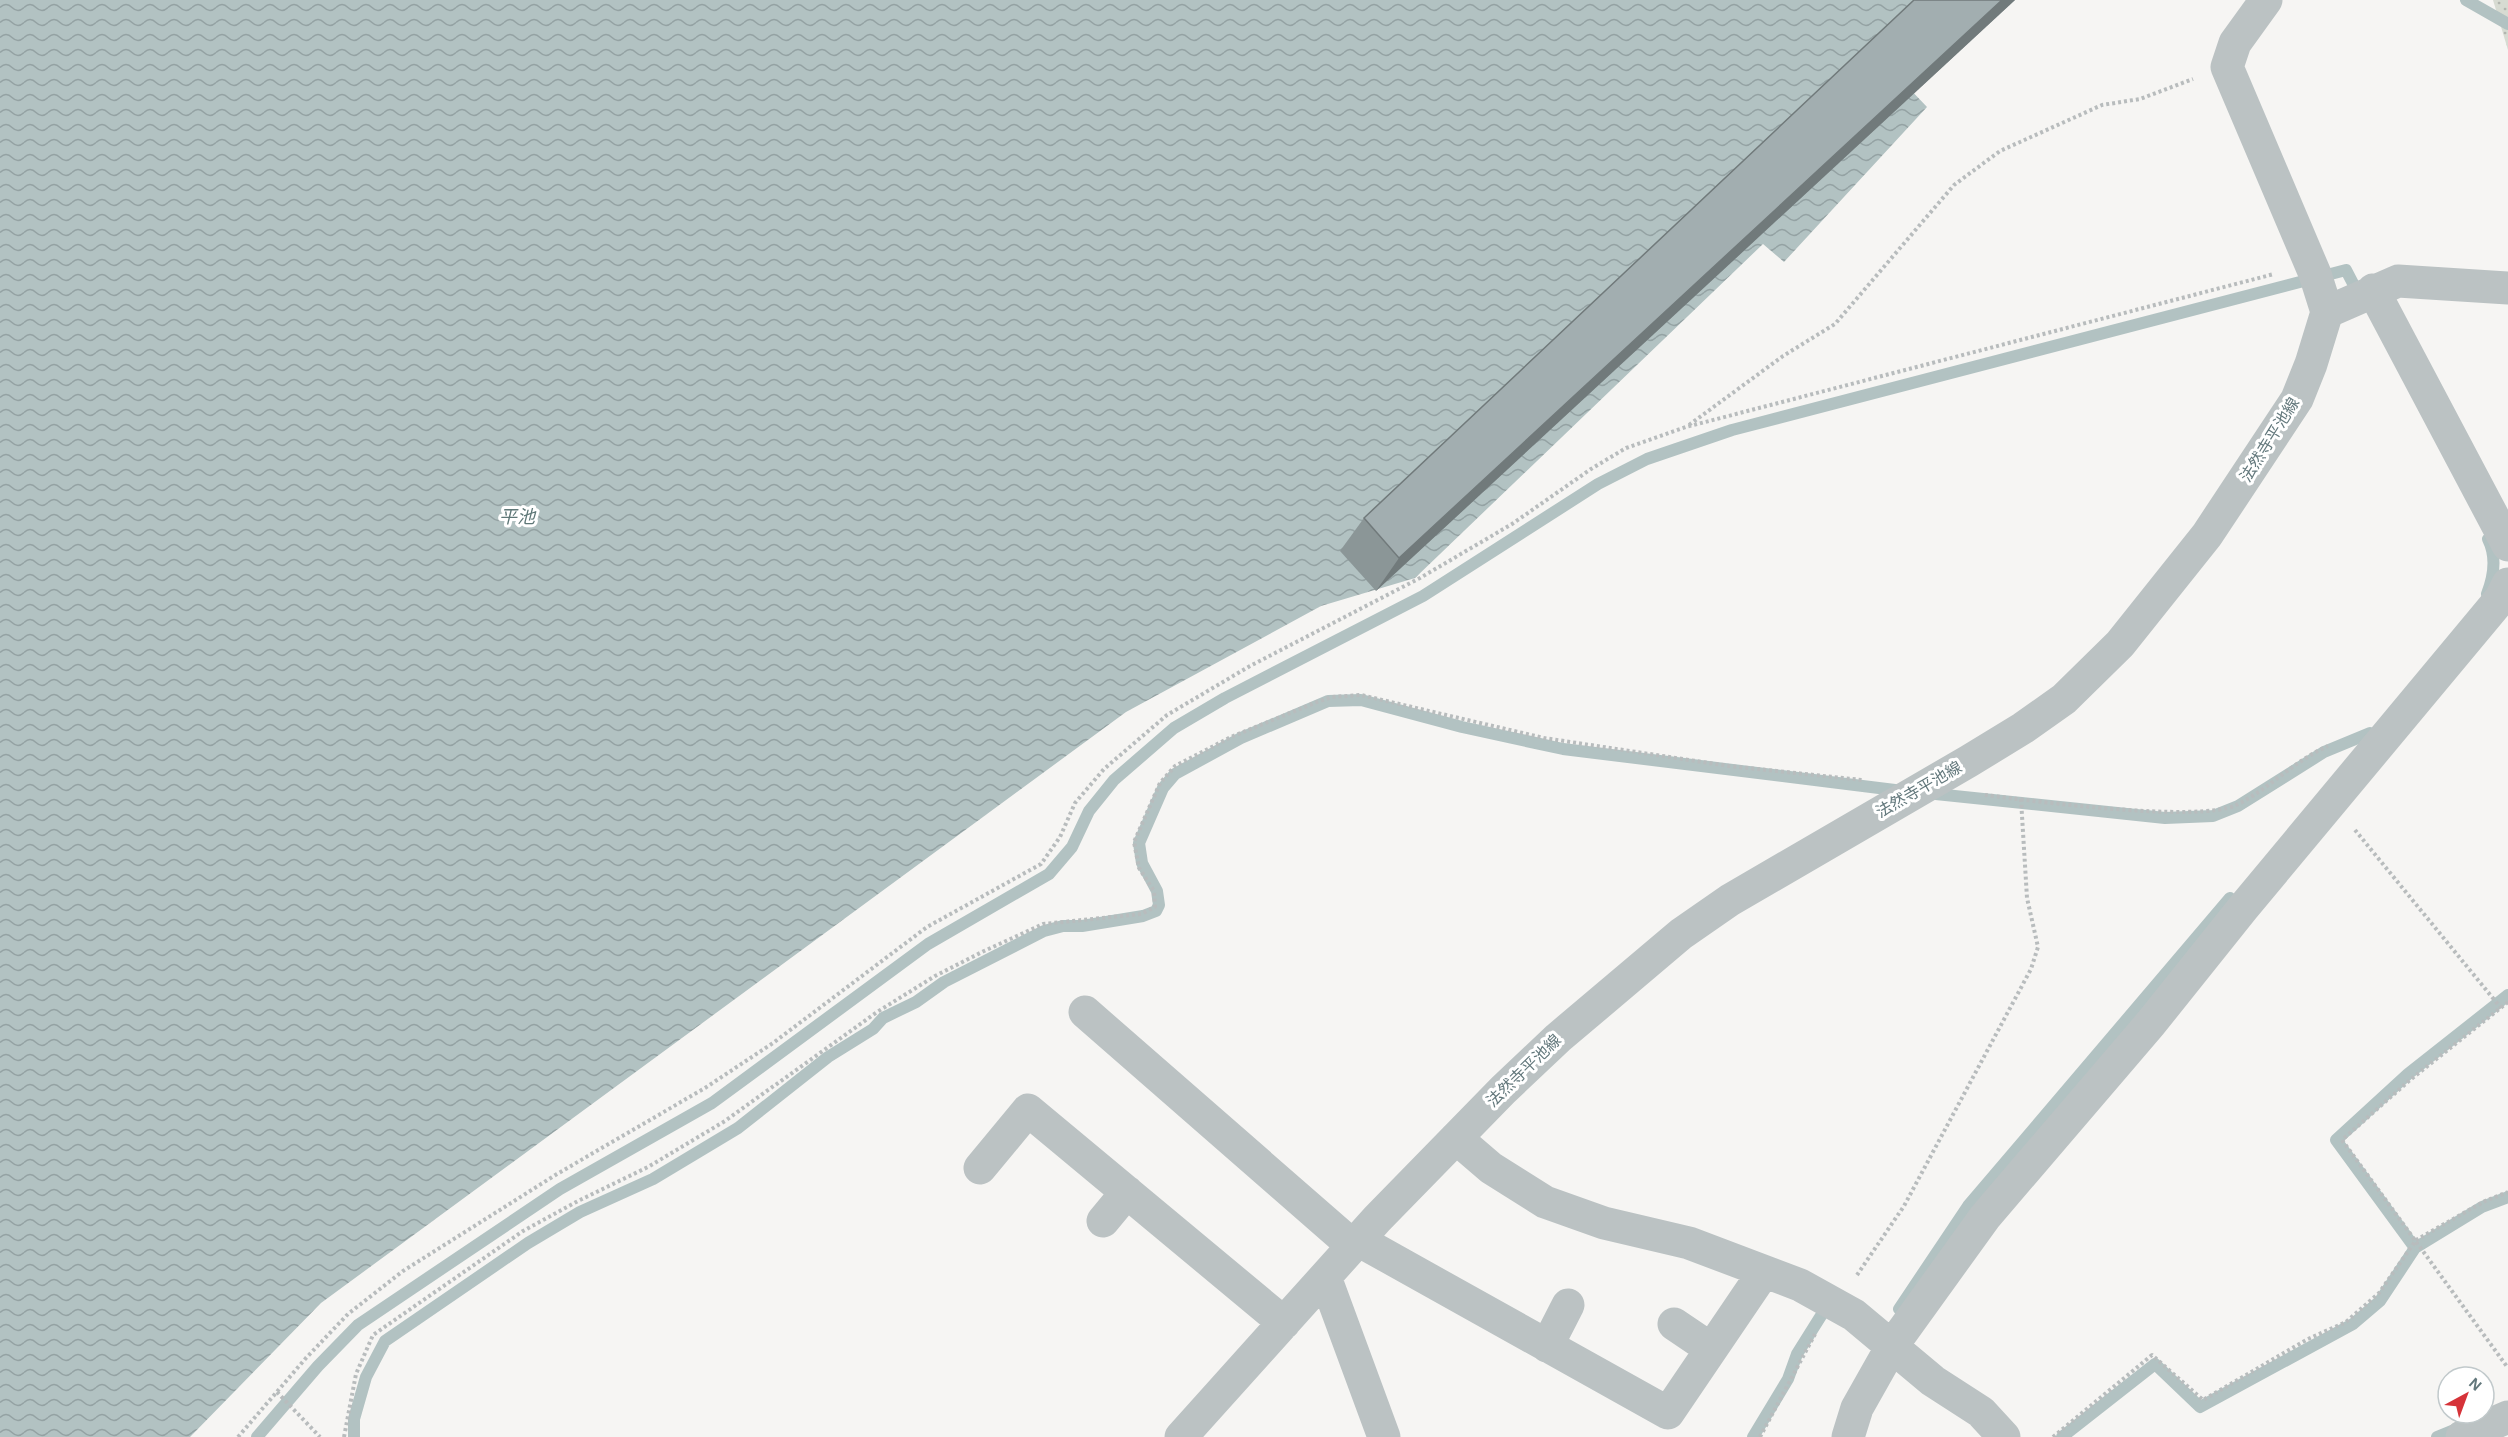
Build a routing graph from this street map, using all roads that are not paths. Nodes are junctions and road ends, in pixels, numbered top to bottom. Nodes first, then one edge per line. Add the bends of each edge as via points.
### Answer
1 (2266, 0) edge
2 (2508, 288) edge
3 (2373, 290) junction
4 (2327, 312) junction
5 (2508, 545) edge
6 (2508, 584) edge
7 (1085, 1012) dead end
8 (1456, 1138) junction
9 (980, 1168) dead end
10 (1127, 1192) junction
11 (1103, 1221) dead end
12 (1355, 1243) junction
13 (1762, 1273) junction
14 (1325, 1277) junction
15 (1568, 1305) dead end
16 (1284, 1323) junction
17 (1674, 1324) dead end
18 (1547, 1346) junction
19 (1892, 1346) junction
20 (1712, 1348) junction
21 (2508, 1417) edge
22 (1181, 1437) edge
23 (1384, 1437) edge
24 (1848, 1437) edge
25 (2004, 1437) edge
26 (2462, 1437) edge

1 - 4 street via 2235,44 2227,67
2 - 3 street via 2398,281
3 - 4 street
3 - 5 street
4 - 8 street, 法然寺平池線 via 2311,364 2285,419 2207,535 2120,644 2056,705 1740,894 1681,934 1558,1038
6 - 19 street via 2501,598 2151,1023 1984,1217
7 - 12 street
8 - 12 street, 法然寺平池線
8 - 13 street via 1491,1168 1545,1202 1604,1223 1689,1243
9 - 10 street via 1028,1110
10 - 11 street
10 - 16 street
12 - 14 street, 法然寺平池線
12 - 18 street
13 - 19 street via 1800,1285 1854,1315
13 - 20 street
14 - 16 street, 法然寺平池線
14 - 23 street
15 - 18 street
16 - 22 street, 法然寺平池線
17 - 20 street
18 - 20 street via 1668,1413
19 - 24 street via 1857,1408
19 - 25 street via 1933,1381 1982,1412
21 - 26 street

